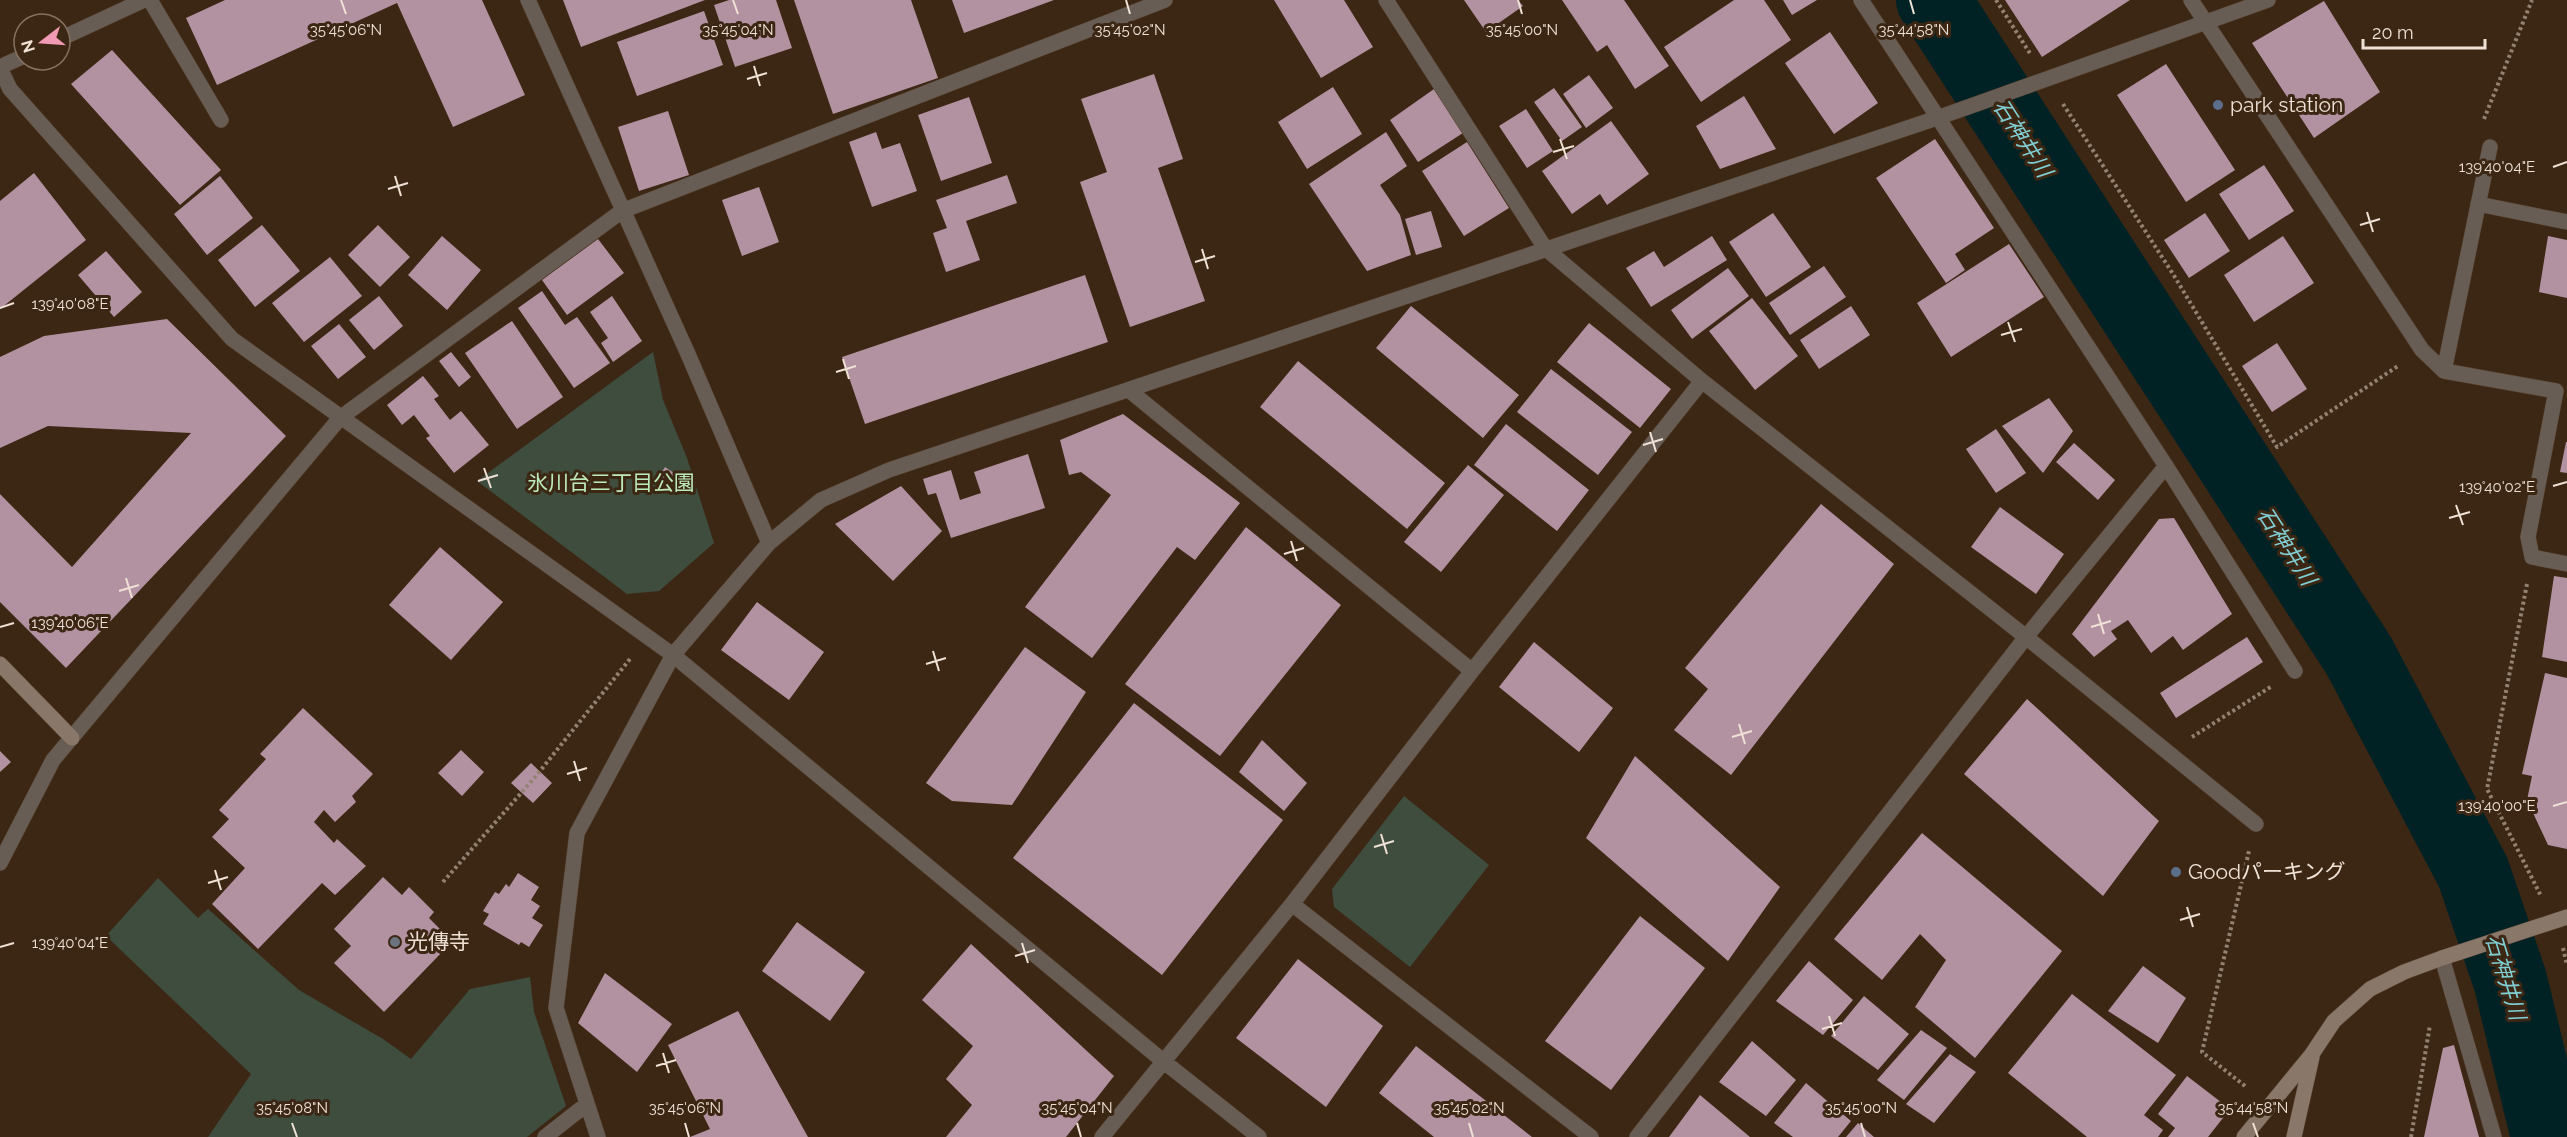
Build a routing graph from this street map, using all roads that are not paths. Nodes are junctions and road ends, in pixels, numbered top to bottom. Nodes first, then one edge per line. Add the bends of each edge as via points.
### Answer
1 (144, 0) edge
2 (150, 0) edge
3 (528, 0) edge
4 (1165, 0) edge
5 (1386, 0) edge
6 (1860, 0) edge
7 (2191, 0) edge
8 (2268, 0) edge
9 (2205, 22) junction
10 (72, 33) edge
11 (0, 68) edge
12 (1942, 116) junction
13 (221, 120) dead end
14 (2490, 147) dead end
15 (2478, 204) junction
16 (622, 211) junction
17 (2567, 222) edge
18 (1545, 248) junction
19 (2444, 371) junction
20 (1702, 381) junction
21 (1130, 391) junction
22 (2562, 392) edge
23 (340, 418) junction
24 (2166, 466) junction
25 (769, 543) junction
26 (2567, 564) edge
27 (2026, 637) junction
28 (673, 655) junction
29 (0, 664) edge
30 (1472, 671) junction
31 (2295, 671) road end
32 (72, 738) junction
33 (2256, 824) road end
34 (0, 863) edge
35 (1292, 904) junction
36 (2567, 916) edge
37 (2448, 955) junction
38 (2312, 1054) junction
39 (1163, 1061) junction
40 (587, 1104) junction
41 (545, 1137) edge
42 (598, 1137) edge
43 (1102, 1137) edge
44 (1259, 1137) edge
45 (1591, 1137) edge
46 (1636, 1137) edge
47 (2244, 1137) edge
48 (2294, 1137) edge
49 (2494, 1137) edge

1 - 10 street
2 - 13 street
3 - 16 street
4 - 16 street
5 - 18 street
6 - 12 street
7 - 9 street
8 - 9 street
9 - 12 street
9 - 19 street via 2422,350
11 - 23 street via 10,89 232,339
12 - 18 street
12 - 24 street
14 - 15 street
15 - 17 street
15 - 19 street
16 - 23 street
16 - 25 street
18 - 20 street
18 - 21 street
19 - 22 street
20 - 27 street
20 - 30 street
21 - 25 street via 869,479 821,500
21 - 30 street
22 - 26 street via 2528,537 2532,556
23 - 28 street
23 - 32 street
24 - 27 street
24 - 31 street
25 - 28 street
27 - 33 street
27 - 46 street
28 - 39 street
28 - 40 street via 577,833 556,1008
29 - 32 street
30 - 35 street
32 - 34 street via 53,760
35 - 39 street
35 - 45 street
36 - 37 street
37 - 38 street via 2370,989 2334,1021
37 - 49 street
38 - 47 street
38 - 48 street
39 - 43 street
39 - 44 street
40 - 41 street
40 - 42 street

